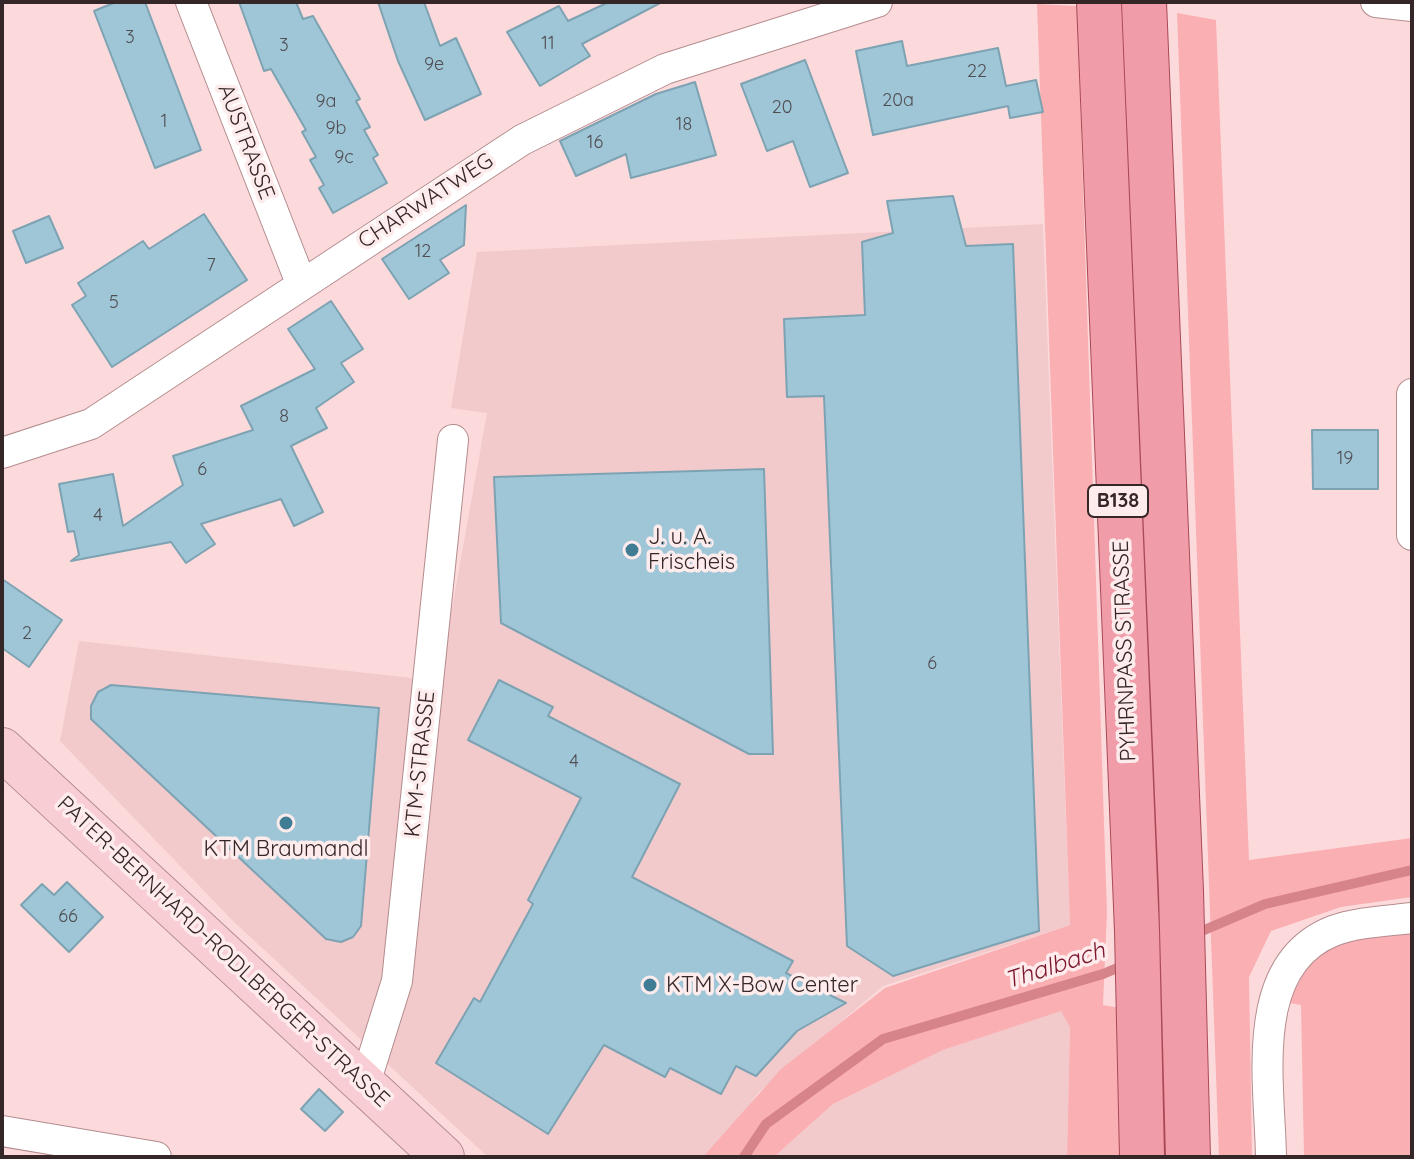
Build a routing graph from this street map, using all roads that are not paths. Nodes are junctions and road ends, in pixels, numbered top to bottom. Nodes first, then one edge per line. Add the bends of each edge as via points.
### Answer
1 (191, 2) edge
2 (877, 2) edge
3 (1099, 2) edge
4 (1144, 2) edge
5 (1376, 2) edge
6 (1412, 6) edge
7 (301, 283) junction
8 (1412, 394) edge
9 (453, 440) dead end
10 (2, 453) edge
11 (1412, 535) edge
12 (2, 749) edge
13 (1412, 918) edge
14 (365, 1083) junction
15 (2, 1131) edge
16 (156, 1157) edge
17 (443, 1157) edge
18 (1142, 1157) edge
19 (1188, 1157) edge
20 (1271, 1157) edge

1 - 7 street, AUSTRASSE
2 - 7 street, CHARWATWEG via 665,69 522,140
3 - 18 main road, PYHRNPASS STRASSE / B138
4 - 19 main road, PYHRNPASS STRASSE / B138
5 - 6 street
7 - 10 street, CHARWATWEG via 91,424
8 - 11 street
9 - 14 street, KTM-STRASSE via 397,981
12 - 14 main road, PATER-BERNHARD-RODLBERGER-STRASSE
13 - 20 street via 1333,931 1302,950 1281,977 1271,1013
14 - 17 main road, PATER-BERNHARD-RODLBERGER-STRASSE
15 - 16 street

